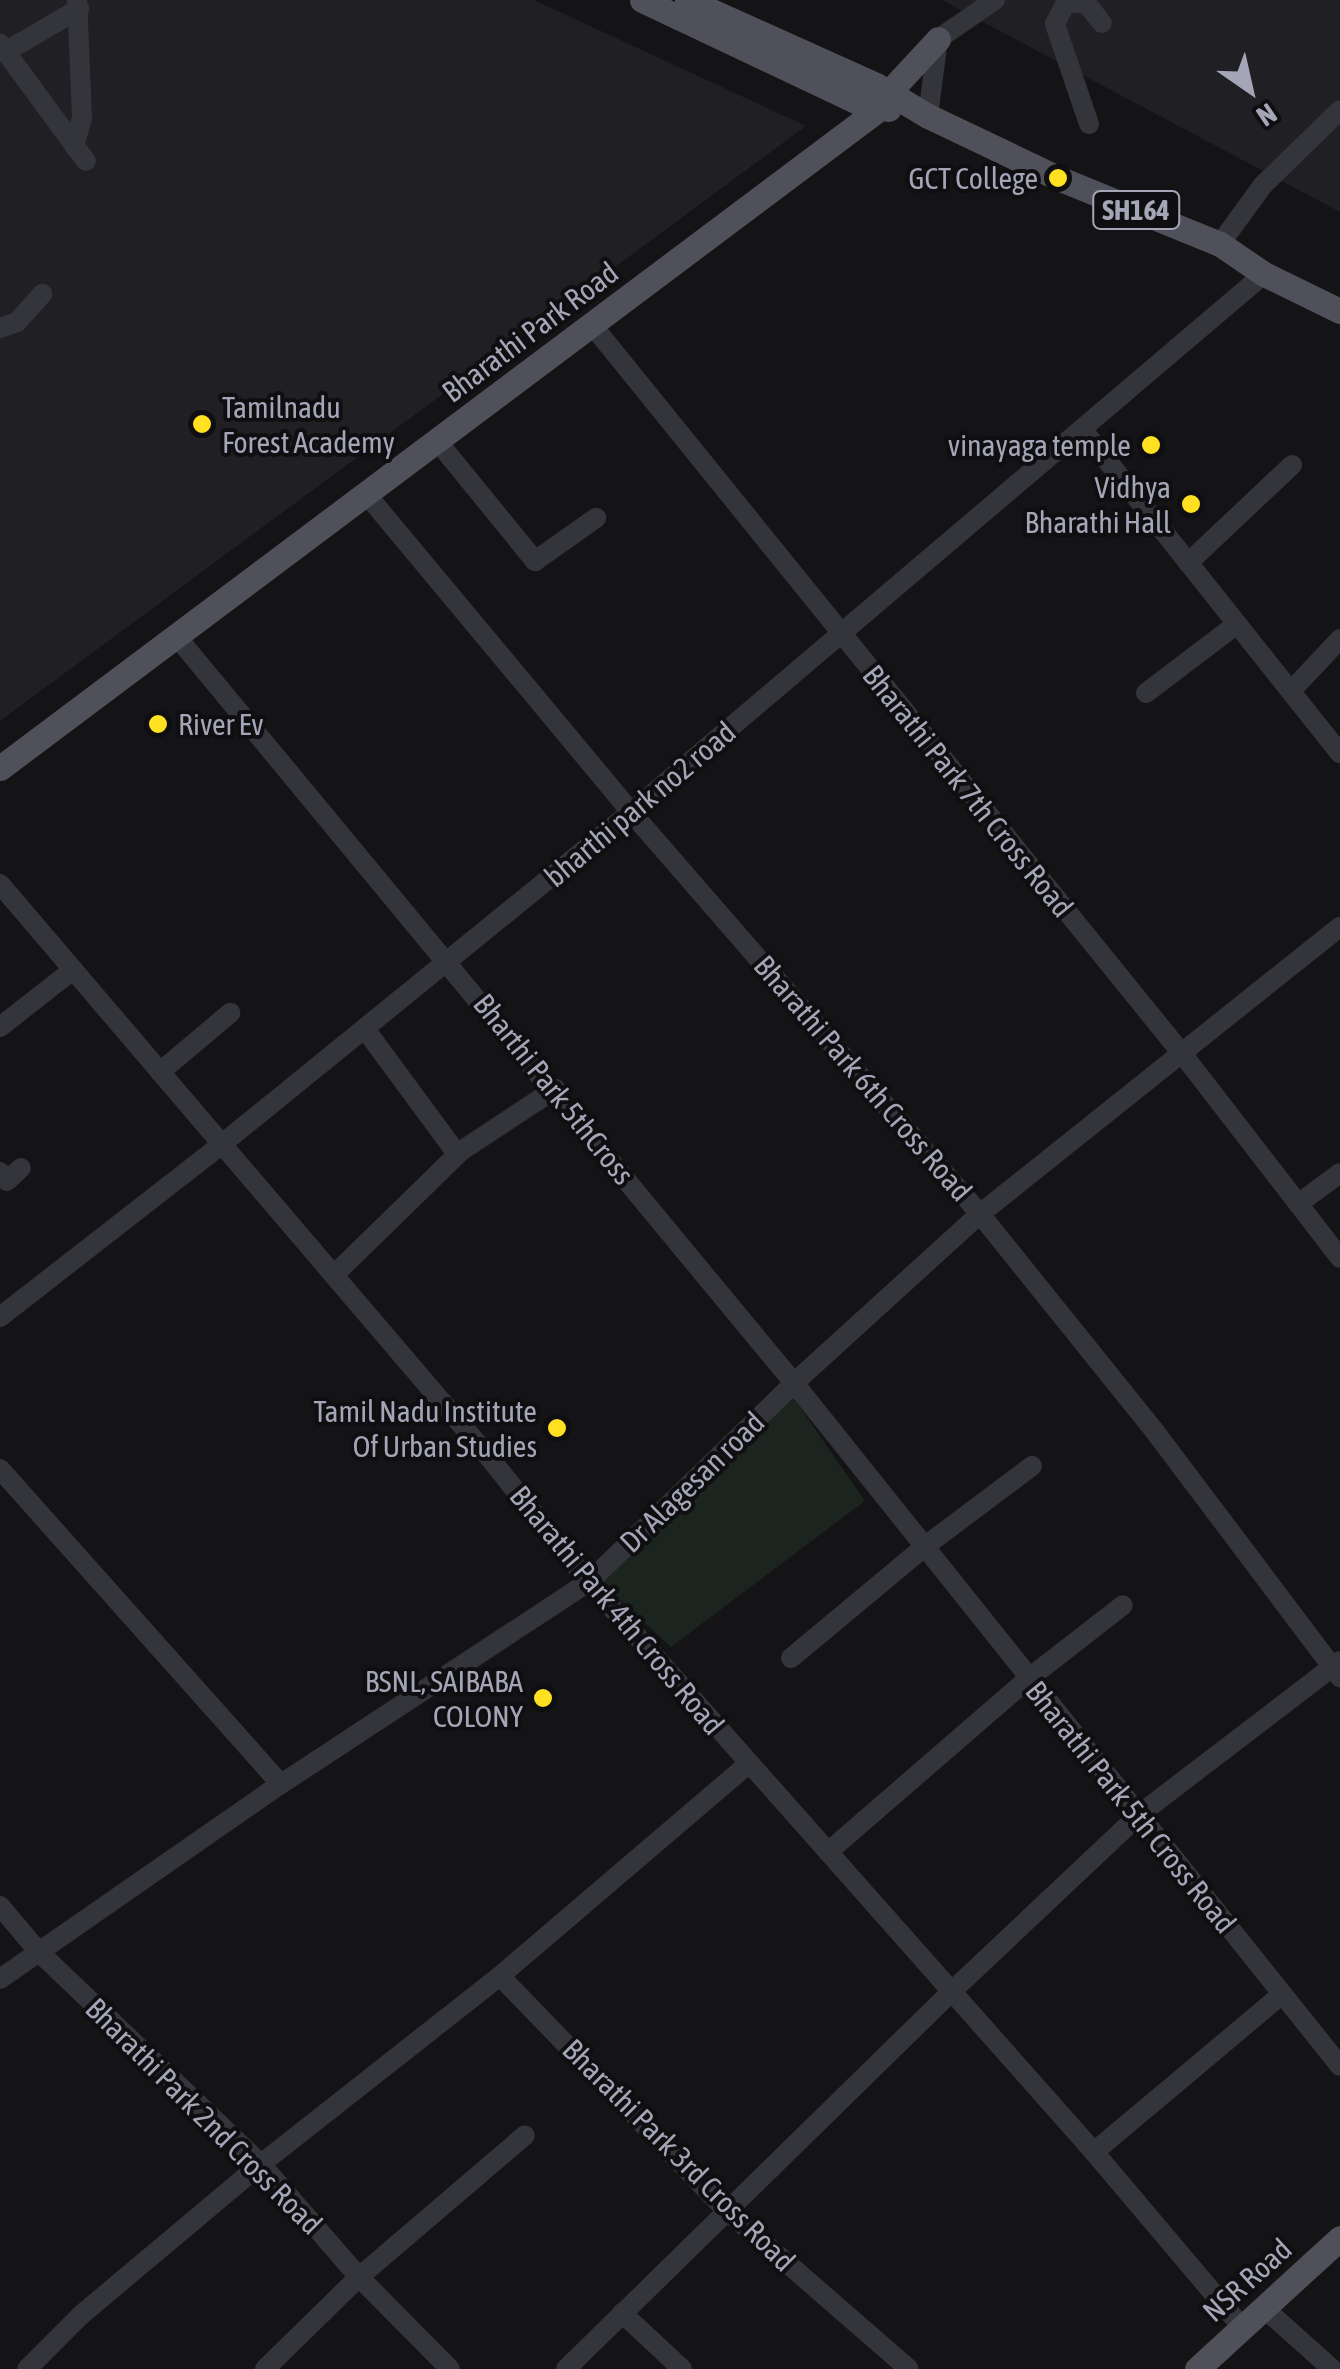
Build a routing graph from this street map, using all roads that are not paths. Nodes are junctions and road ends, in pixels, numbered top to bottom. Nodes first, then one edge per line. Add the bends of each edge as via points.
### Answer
1 (642, 0) edge
2 (687, 0) edge
3 (996, 0) edge
4 (1065, 1) edge
5 (78, 5) edge
6 (1102, 22) dead end
7 (938, 39) junction
8 (3, 48) edge
9 (885, 100) junction
10 (1340, 110) edge
11 (928, 116) junction
12 (1090, 124) dead end
13 (1220, 244) junction
14 (1264, 274) junction
15 (42, 294) dead end
16 (1340, 311) edge
17 (593, 326) junction
18 (0, 328) edge
19 (1082, 429) junction
20 (438, 442) junction
21 (1292, 465) dead end
22 (367, 495) junction
23 (596, 518) dead end
24 (1188, 564) junction
25 (1237, 624) junction
26 (842, 636) junction
27 (177, 637) junction
28 (1340, 640) edge
29 (1290, 691) junction
30 (1146, 693) dead end
31 (1340, 752) edge
32 (0, 768) edge
33 (632, 812) junction
34 (0, 884) edge
35 (1340, 928) edge
36 (450, 961) junction
37 (73, 970) junction
38 (230, 1014) dead end
39 (0, 1028) edge
40 (365, 1029) junction
41 (1184, 1056) junction
42 (160, 1072) junction
43 (554, 1089) junction
44 (222, 1144) junction
45 (458, 1154) junction
46 (1340, 1173) edge
47 (1298, 1204) junction
48 (980, 1214) junction
49 (1340, 1258) edge
50 (334, 1275) junction
51 (0, 1317) edge
52 (794, 1383) junction
53 (1032, 1466) dead end
54 (0, 1469) edge
55 (924, 1547) junction
56 (589, 1582) junction
57 (1123, 1605) dead end
58 (791, 1658) dead end
59 (1338, 1668) edge
60 (1028, 1679) junction
61 (748, 1764) junction
62 (280, 1784) junction
63 (1140, 1814) junction
64 (828, 1852) junction
65 (0, 1906) edge
66 (38, 1950) junction
67 (500, 1976) junction
68 (0, 1980) edge
69 (950, 1993) junction
70 (1281, 1994) junction
71 (1340, 2066) edge
72 (525, 2135) dead end
73 (1094, 2152) junction
74 (261, 2164) junction
75 (726, 2210) junction
76 (1340, 2238) edge
77 (359, 2277) junction
78 (1265, 2308) junction
79 (622, 2313) junction
80 (1242, 2327) junction
81 (27, 2369) edge
82 (265, 2369) edge
83 (450, 2369) edge
84 (566, 2369) edge
85 (682, 2369) edge
86 (908, 2369) edge
87 (1196, 2369) edge
88 (1332, 2369) edge

1 - 9 main road, SH164 via 864,105
2 - 9 main road, SH164
3 - 7 street
4 - 6 street via 1087,4
4 - 12 street via 1055,24
5 - 8 street
5 - 8 street via 80,154
7 - 9 main road, Bharathi Park Road
7 - 11 street
9 - 11 main road, SH164
9 - 17 main road, Bharathi Park Road
10 - 13 street via 1263,185
11 - 13 main road, SH164
13 - 14 main road, SH164
14 - 16 main road, SH164
14 - 19 street, bharthi park no2 road
15 - 18 street via 17,322
17 - 20 main road, Bharathi Park Road
17 - 26 street, Bharathi Park 7th Cross Road
19 - 24 street
19 - 26 street, bharthi park no2 road
20 - 22 main road, Bharathi Park Road
20 - 23 street via 535,561
21 - 24 street
22 - 27 main road, Bharathi Park Road
22 - 33 street, Bharathi Park 6th Cross Road
24 - 25 street
25 - 29 street
25 - 30 street
26 - 33 street, bharthi park no2 road
26 - 41 street, Bharathi Park 7th Cross Road
27 - 32 main road, Bharathi Park Road
27 - 36 street, Bharthi Park 5thCross
28 - 29 street
29 - 31 street
33 - 36 street, bharthi park no2 road
33 - 48 street, Bharathi Park 6th Cross Road
34 - 37 street, Bharathi Park 4th Cross Road
35 - 41 street, Dr Alagesan road
36 - 40 street, bharthi park no2 road
36 - 43 street, Bharthi Park 5thCross
37 - 39 street
37 - 42 street, Bharathi Park 4th Cross Road
38 - 42 street
40 - 44 street, bharthi park no2 road
40 - 45 street
41 - 47 street, Bharathi Park 7th Cross Road
41 - 48 street, Dr Alagesan road
42 - 44 street, Bharathi Park 4th Cross Road
43 - 45 street
43 - 52 street, Bharthi Park 5thCross
44 - 50 street, Bharathi Park 4th Cross Road
44 - 51 street, bharthi park no2 road
45 - 50 street
46 - 47 street
47 - 49 street, Bharathi Park 7th Cross Road
48 - 52 street, Dr Alagesan road
48 - 59 street, Bharathi Park 6th Cross Road
50 - 56 street, Bharathi Park 4th Cross Road
52 - 55 street, Bharthi Park 5thCross
52 - 56 street, Dr Alagesan road
53 - 55 street
54 - 62 street
55 - 58 street
55 - 60 street, Bharathi Park 5th Cross Road
56 - 61 street, Bharathi Park 4th Cross Road
56 - 62 street, Dr Alagesan road
57 - 60 street
59 - 63 street
60 - 63 street, Bharathi Park 5th Cross Road
60 - 64 street
61 - 64 street, Bharathi Park 4th Cross Road
61 - 67 street
62 - 66 street, Dr Alagesan road
63 - 69 street
63 - 70 street, Bharathi Park 5th Cross Road
64 - 69 street, Bharathi Park 4th Cross Road
65 - 66 street, Bharathi Park 2nd Cross Road
66 - 68 street, Dr Alagesan road
66 - 74 street, Bharathi Park 2nd Cross Road
67 - 74 street
67 - 75 street, Bharathi Park 3rd Cross Road
69 - 73 street, Bharathi Park 4th Cross Road
69 - 75 street
70 - 71 street, Bharathi Park 5th Cross Road
70 - 73 street
72 - 77 street
73 - 80 street, Bharathi Park 4th Cross Road
74 - 77 street, Bharathi Park 2nd Cross Road
74 - 81 street via 81,2315
75 - 79 street
75 - 86 street, Bharathi Park 3rd Cross Road
76 - 78 main road, NSR Road
77 - 82 street
77 - 83 street, Bharathi Park 2nd Cross Road
78 - 80 main road, NSR Road
78 - 88 street
79 - 84 street
79 - 85 street
80 - 87 main road, NSR Road

